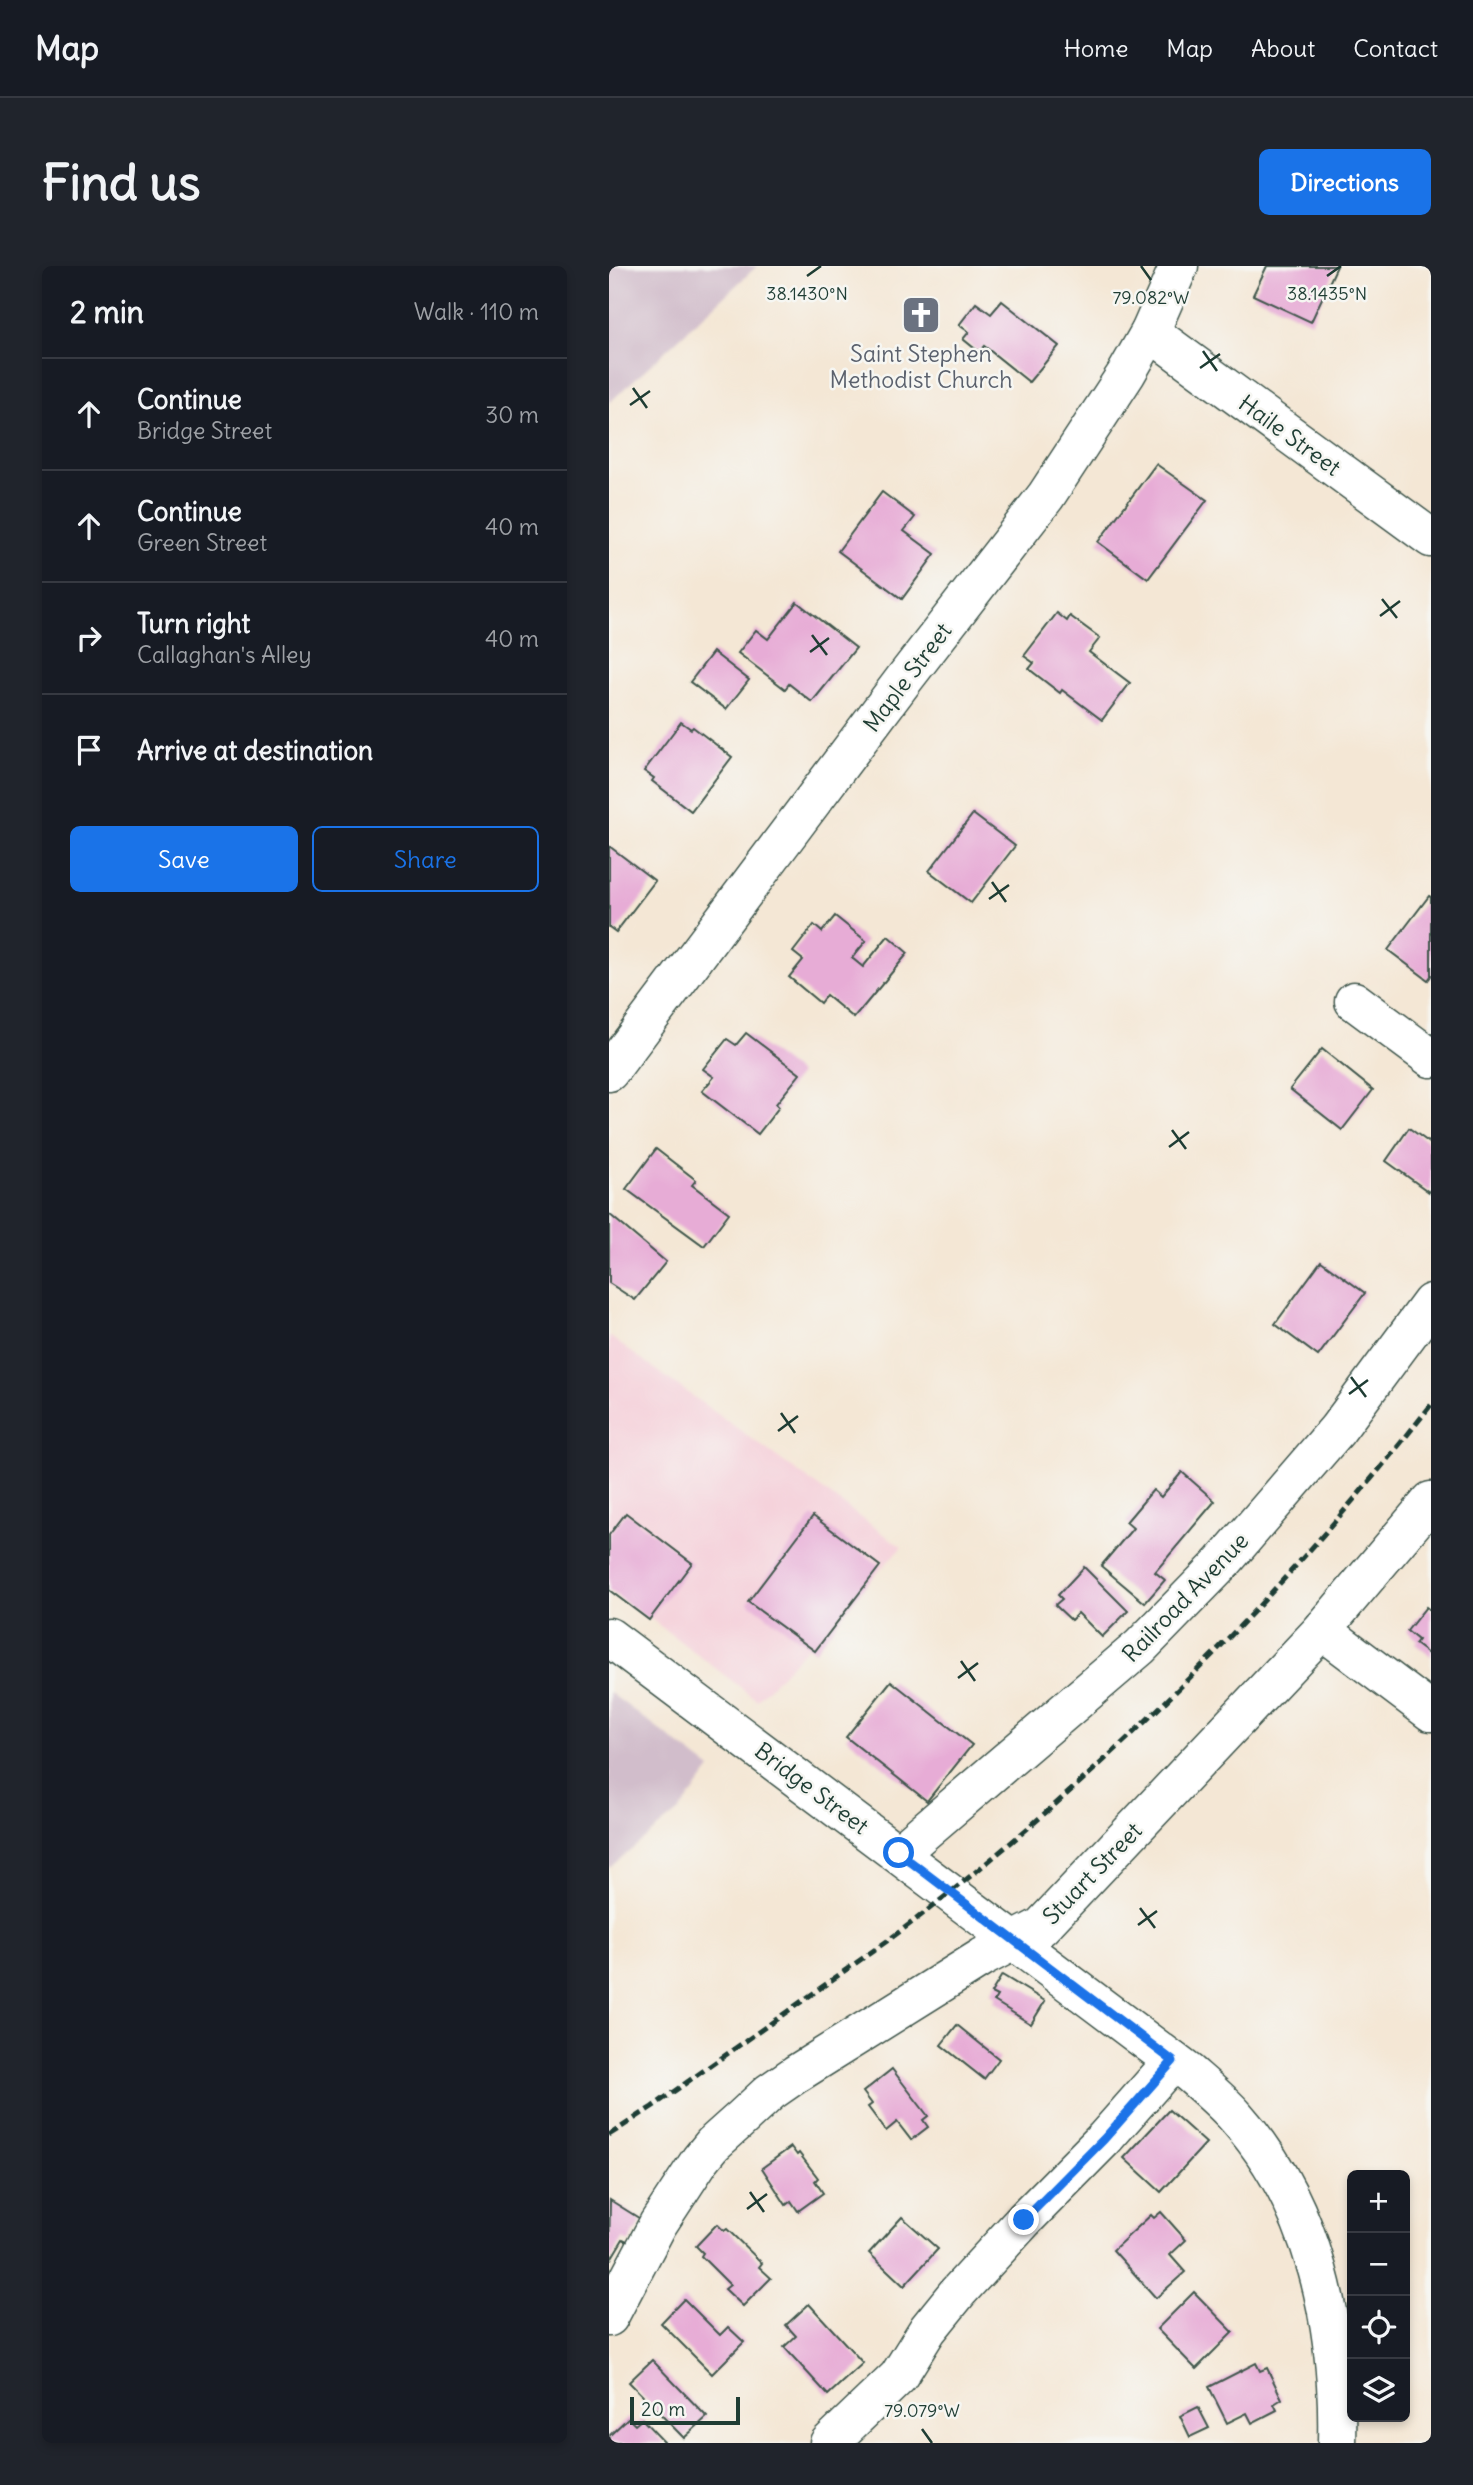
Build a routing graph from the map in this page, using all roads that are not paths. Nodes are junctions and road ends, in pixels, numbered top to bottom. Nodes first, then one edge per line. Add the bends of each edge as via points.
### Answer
1 (1179, 266) edge
2 (1150, 332) junction
3 (1431, 538) edge
4 (1354, 1001) dead end
5 (1431, 1059) edge
6 (609, 1073) edge
7 (1431, 1303) edge
8 (1431, 1500) edge
9 (1322, 1630) junction
10 (609, 1637) edge
11 (1431, 1712) edge
12 (899, 1853) junction
13 (1012, 1941) junction
14 (1173, 2061) junction
15 (609, 2317) edge
16 (848, 2436) edge
17 (1337, 2443) edge

1 - 2 street, Maple Street
2 - 3 street, Haile Street
2 - 6 street, Maple Street via 1046,496
4 - 5 street
7 - 12 street, Railroad Avenue via 1337,1430 1223,1562 1140,1647
8 - 9 street, Stuart Street
9 - 11 street
9 - 13 street, Stuart Street via 1041,1927
10 - 12 street, Bridge Street
12 - 13 street, Bridge Street
13 - 14 street, Bridge Street
13 - 15 street, Stuart Street via 796,2074 713,2144 658,2224
14 - 16 street via 958,2292 898,2377
14 - 17 street, Bridge Street via 1250,2133 1283,2182 1299,2216 1317,2269 1331,2338

